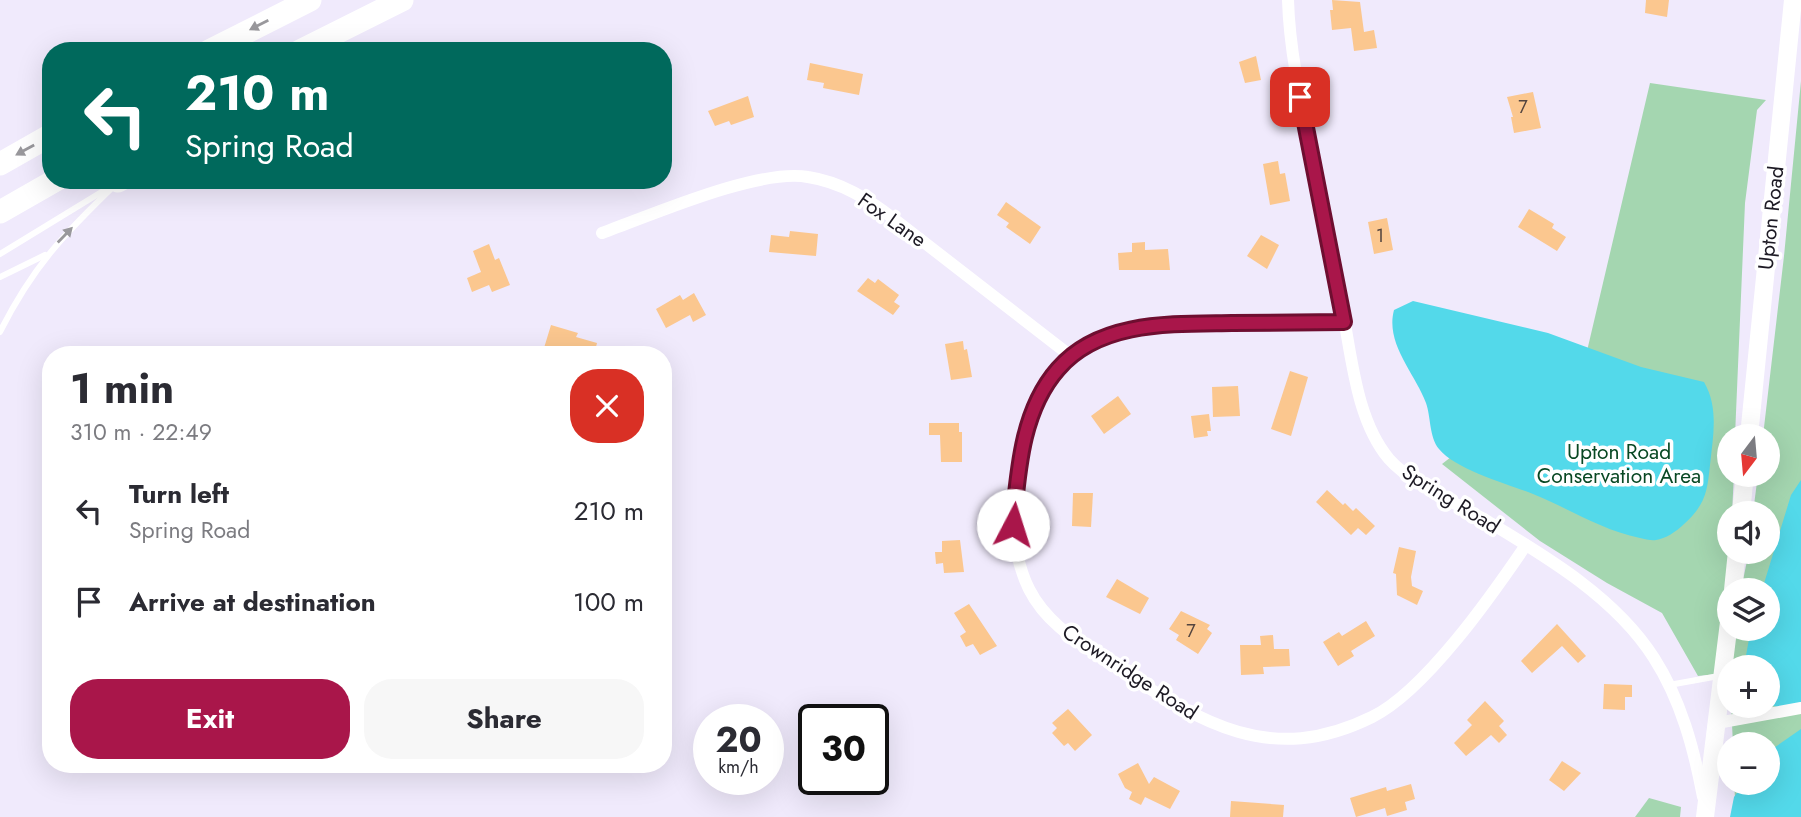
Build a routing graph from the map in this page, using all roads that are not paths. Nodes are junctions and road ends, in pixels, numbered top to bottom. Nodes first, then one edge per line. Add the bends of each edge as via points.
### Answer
1 (310, 0) edge
2 (403, 0) edge
3 (1288, 0) edge
4 (1793, 0) edge
5 (227, 42) edge
6 (318, 42) edge
7 (340, 42) edge
8 (42, 140) edge
9 (0, 164) edge
10 (42, 188) edge
11 (106, 189) edge
12 (111, 189) edge
13 (0, 212) edge
14 (602, 233) dead end
15 (0, 254) edge
16 (46, 254) junction
17 (0, 277) edge
18 (1344, 322) junction
19 (0, 332) edge
20 (1072, 357) junction
21 (1750, 424) edge
22 (1526, 545) junction
23 (1717, 677) edge
24 (1669, 685) junction
25 (1801, 708) edge
26 (1718, 718) edge
27 (1717, 723) junction
28 (1705, 813) edge

1 -> 5 highway
2 - 6 highway
2 - 7 highway
3 - 18 street, Spring Road via 1296,74
4 - 21 main road, Upton Road
8 -> 9 highway
10 - 13 highway
11 - 15 lane
16 -> 12 lane
14 - 20 street, Fox Lane via 740,184 773,177 806,176 838,184 867,199
16 - 17 lane
16 - 19 lane
18 - 20 street, Crownridge Road via 1146,327 1114,334
18 - 22 street, Spring Road via 1361,400 1389,459
20 - 22 street, Crownridge Road via 1058,368 1040,396 1021,459 1013,525 1029,589 1047,617 1072,638 1213,725 1245,734 1300,737 1344,729 1374,716 1402,698 1425,674
22 - 24 street, Spring Road via 1610,606 1653,656
23 - 24 lane
24 - 28 street, Spring Road via 1692,748
25 - 27 street
26 - 27 main road
27 - 28 main road

